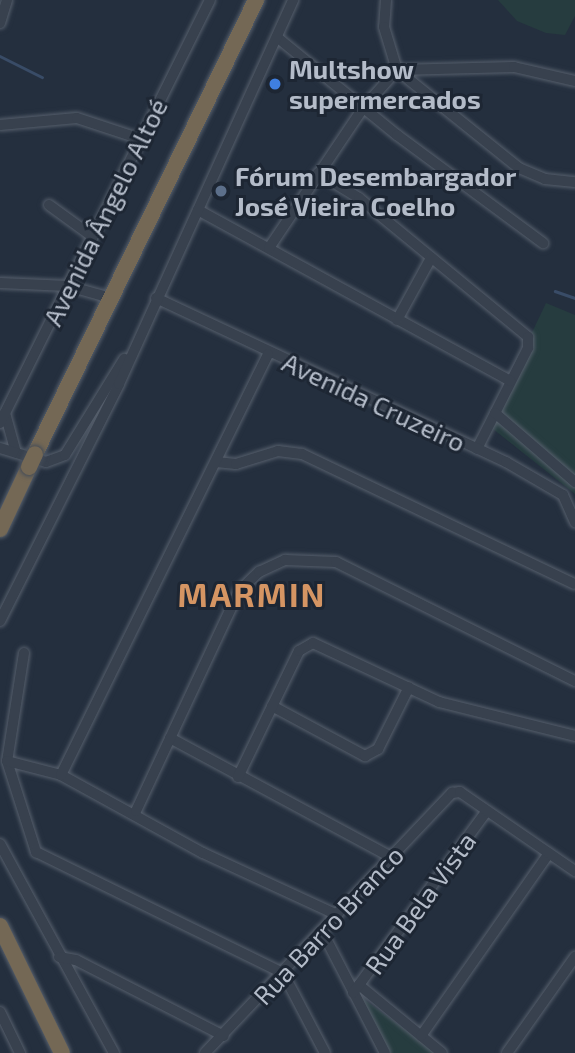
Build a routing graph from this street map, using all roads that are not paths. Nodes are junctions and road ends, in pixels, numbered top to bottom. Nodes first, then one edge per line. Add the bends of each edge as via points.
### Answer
1 (8, 0) edge
2 (210, 0) edge
3 (256, 0) edge
4 (293, 0) edge
5 (386, 0) edge
6 (0, 23) edge
7 (278, 38) junction
8 (397, 70) junction
9 (575, 80) edge
10 (363, 108) junction
11 (0, 125) edge
12 (141, 139) junction
13 (318, 173) junction
14 (575, 182) edge
15 (49, 205) dead end
16 (198, 210) junction
17 (93, 237) junction
18 (543, 243) dead end
19 (269, 248) junction
20 (431, 258) junction
21 (441, 266) junction
22 (429, 270) junction
23 (0, 283) edge
24 (68, 286) junction
25 (156, 298) junction
26 (110, 299) junction
27 (397, 320) junction
28 (134, 342) junction
29 (268, 354) junction
30 (510, 381) junction
31 (495, 413) junction
32 (3, 418) edge
33 (477, 449) junction
34 (6, 451) edge
35 (36, 461) junction
36 (216, 462) junction
37 (575, 482) edge
38 (575, 522) edge
39 (0, 528) edge
40 (575, 584) edge
41 (0, 621) edge
42 (24, 653) dead end
43 (575, 681) edge
44 (409, 687) junction
45 (272, 706) junction
46 (575, 736) edge
47 (170, 738) junction
48 (7, 761) junction
49 (61, 775) junction
50 (238, 777) junction
51 (136, 811) junction
52 (486, 812) junction
53 (0, 844) edge
54 (550, 853) junction
55 (391, 857) junction
56 (575, 871) edge
57 (337, 915) junction
58 (0, 926) edge
59 (322, 931) junction
60 (59, 957) junction
61 (575, 957) edge
62 (283, 973) junction
63 (356, 989) junction
64 (0, 1012) edge
65 (421, 1036) junction
66 (220, 1044) edge
67 (20, 1053) edge
68 (62, 1053) edge
69 (114, 1053) edge
70 (205, 1053) edge
71 (325, 1053) edge
72 (385, 1053) edge
73 (442, 1053) edge
74 (507, 1053) edge

1 - 6 street
2 - 12 street, Avenida Ângelo Altoé
3 - 26 highway
4 - 7 street
5 - 8 street via 384,27
7 - 10 street
7 - 16 street
8 - 9 street via 514,66
8 - 10 street
8 - 14 street via 519,168 545,179
10 - 13 street
10 - 18 street
11 - 12 street via 77,118
12 - 17 street, Avenida Ângelo Altoé
13 - 19 street
13 - 20 street via 359,198
15 - 17 street
16 - 19 street
16 - 25 street
17 - 24 street, Avenida Ângelo Altoé
19 - 27 street
20 - 21 street
20 - 22 street
21 - 22 street
21 - 30 street via 528,337 528,348
22 - 27 street
23 - 24 street
24 - 26 street
24 - 32 street, Avenida Ângelo Altoé
25 - 28 street
25 - 29 street, Avenida Cruzeiro
26 - 35 highway
27 - 30 street
28 - 35 street via 65,455
28 - 41 street via 120,384
29 - 33 street, Avenida Cruzeiro
29 - 36 street
30 - 31 street
31 - 33 street
31 - 37 street
32 - 34 street
33 - 38 street, Avenida Cruzeiro via 563,495
34 - 35 street
35 - 39 highway
36 - 40 street via 236,464 278,451 302,454
36 - 49 street
42 - 48 street
43 - 47 street via 336,562 295,558 267,567 239,591
44 - 45 street via 313,643 299,651
44 - 45 street via 378,749 365,756
44 - 46 street via 448,705
45 - 50 street
47 - 50 street
47 - 51 street
48 - 49 street
48 - 62 street via 42,859
49 - 51 street
50 - 55 street
51 - 57 street via 203,853
52 - 54 street
52 - 55 street, Rua Barro Branco via 460,792 449,795
52 - 63 street, Rua Bela Vista
53 - 60 street
54 - 56 street
54 - 65 street
55 - 57 street, Rua Barro Branco
57 - 59 street, Rua Barro Branco
58 - 68 highway
59 - 62 street, Rua Barro Branco
59 - 63 street
60 - 66 street via 76,960
60 - 69 street
61 - 74 street
62 - 66 street, Rua Barro Branco
62 - 71 street
63 - 65 street
63 - 72 street
64 - 67 street
65 - 73 street
66 - 70 street, Rua Barro Branco

